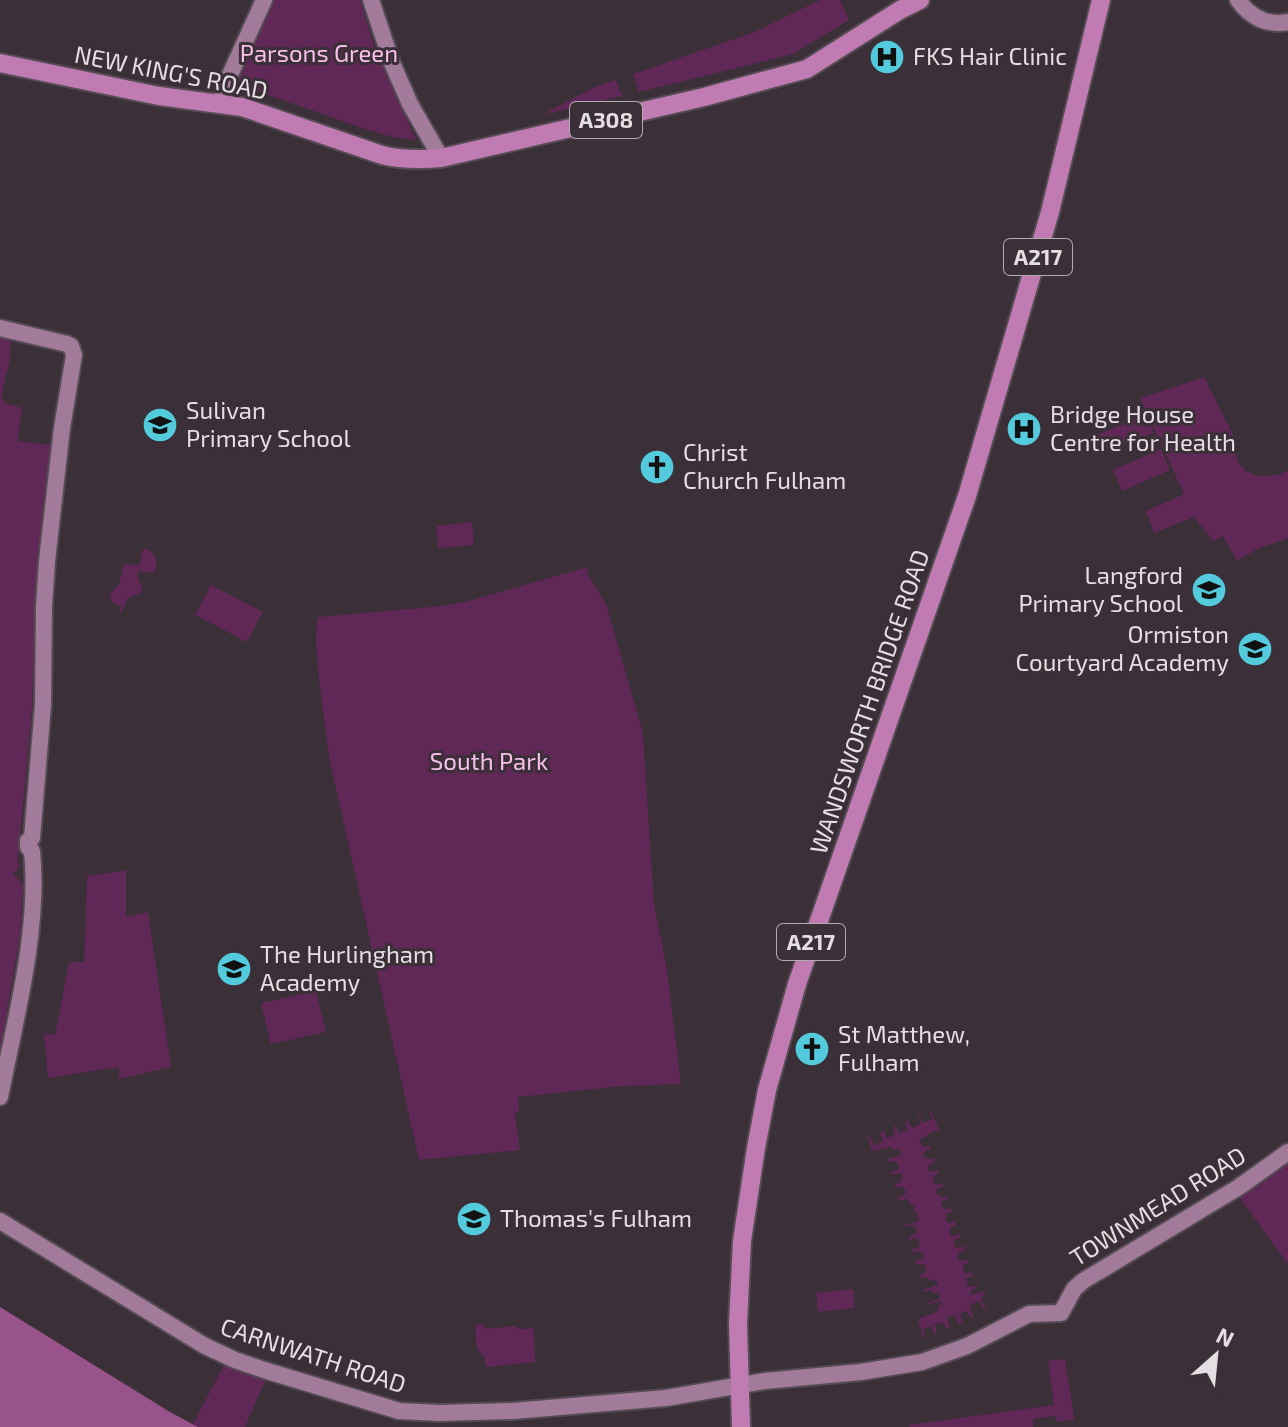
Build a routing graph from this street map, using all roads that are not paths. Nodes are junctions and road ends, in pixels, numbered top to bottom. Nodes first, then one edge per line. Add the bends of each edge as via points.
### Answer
1 (264, 0) edge
2 (371, 0) edge
3 (920, 0) edge
4 (1101, 0) edge
5 (1238, 0) edge
6 (1288, 22) edge
7 (0, 63) edge
8 (220, 103) junction
9 (441, 158) junction
10 (0, 328) edge
11 (0, 1097) edge
12 (1288, 1152) edge
13 (0, 1221) edge
14 (740, 1386) junction
15 (741, 1427) edge

1 - 8 street
2 - 9 street via 404,90
3 - 9 main road, NEW KING'S ROAD / A308 via 807,69
4 - 14 main road, WANDSWORTH BRIDGE ROAD / A217 via 1050,212 963,510 797,984 773,1069 742,1241
5 - 6 street via 1255,17
7 - 8 main road, NEW KING'S ROAD / A308 via 159,96
8 - 9 main road, NEW KING'S ROAD / A308 via 382,155
10 - 11 street via 67,344 74,355 47,566 30,937
12 - 14 street, TOWNMEAD ROAD via 1083,1281 1061,1313 1029,1314 922,1362
13 - 14 street, CARNWATH ROAD via 210,1349 399,1411 537,1410
14 - 15 main road, WANDSWORTH BRIDGE ROAD / A217

